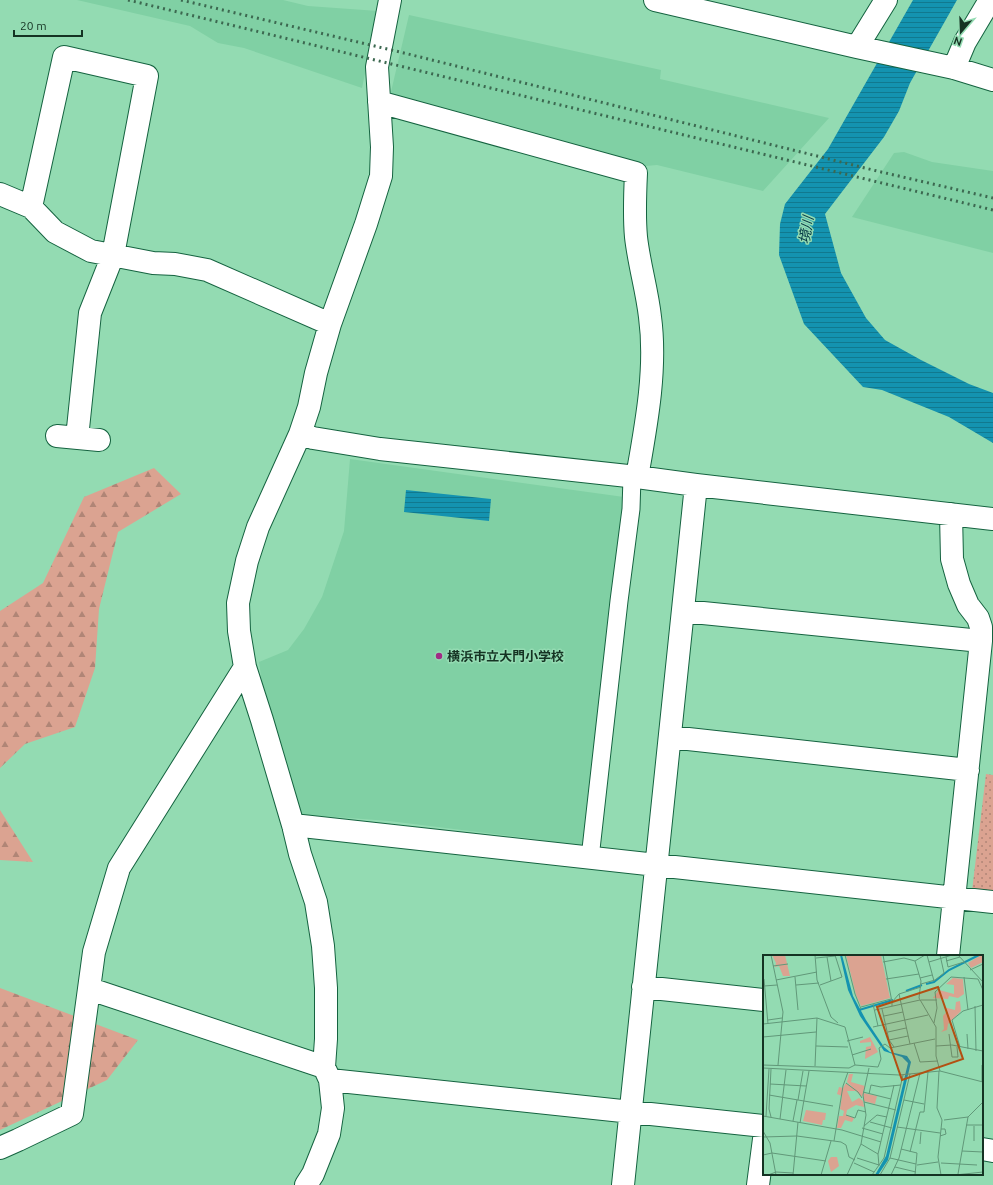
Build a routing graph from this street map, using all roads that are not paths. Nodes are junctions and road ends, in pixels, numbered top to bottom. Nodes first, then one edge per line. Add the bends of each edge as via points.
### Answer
1 (390, 0) edge
2 (655, 0) edge
3 (886, 0) edge
4 (990, 0) edge
5 (706, 5) edge
6 (860, 48) junction
7 (954, 68) junction
8 (993, 80) edge
9 (379, 102) junction
10 (0, 194) edge
11 (31, 208) junction
12 (113, 255) junction
13 (330, 324) junction
14 (300, 434) junction
15 (99, 440) dead end
16 (635, 477) junction
17 (696, 485) junction
18 (951, 514) junction
19 (993, 519) edge
20 (683, 611) junction
21 (981, 642) junction
22 (245, 667) junction
23 (670, 738) junction
24 (968, 770) junction
25 (293, 825) junction
26 (590, 858) junction
27 (656, 865) junction
28 (954, 898) junction
29 (993, 902) edge
30 (948, 955) edge
31 (643, 987) junction
32 (90, 989) junction
33 (763, 1000) edge
34 (327, 1074) junction
35 (630, 1112) junction
36 (763, 1126) edge
37 (763, 1147) edge
38 (0, 1148) edge
39 (983, 1150) edge
40 (993, 1151) edge
41 (306, 1185) edge
42 (623, 1185) edge
43 (758, 1185) edge

1 - 9 street via 377,67
2 - 5 street
3 - 6 street
4 - 7 street via 965,42
5 - 6 street
6 - 7 street
7 - 8 street
9 - 13 street via 381,176
9 - 16 street via 636,173 636,236 650,318 653,358 647,420
10 - 11 street
11 - 12 street via 55,232 91,251
11 - 12 street via 64,57 147,76
12 - 13 street via 207,270
12 - 15 street via 90,313 67,437
13 - 14 street
14 - 16 street via 380,449
14 - 22 street via 258,527 247,561 238,603 239,631
16 - 17 street
16 - 26 street
17 - 18 street
17 - 20 street
18 - 19 street
18 - 21 street via 952,560 968,605 978,618
20 - 21 street
20 - 23 street
21 - 24 street
22 - 25 street
22 - 32 street via 120,868 94,952
23 - 24 street
23 - 27 street
24 - 28 street
25 - 26 street
25 - 34 street via 316,902 323,946
26 - 27 street
27 - 28 street
27 - 31 street
28 - 29 street
28 - 30 street
31 - 33 street
31 - 35 street
32 - 34 street
32 - 38 street via 72,1114
34 - 35 street
34 - 41 street via 333,1108 329,1134
35 - 36 street
35 - 42 street
37 - 43 street
39 - 40 street

